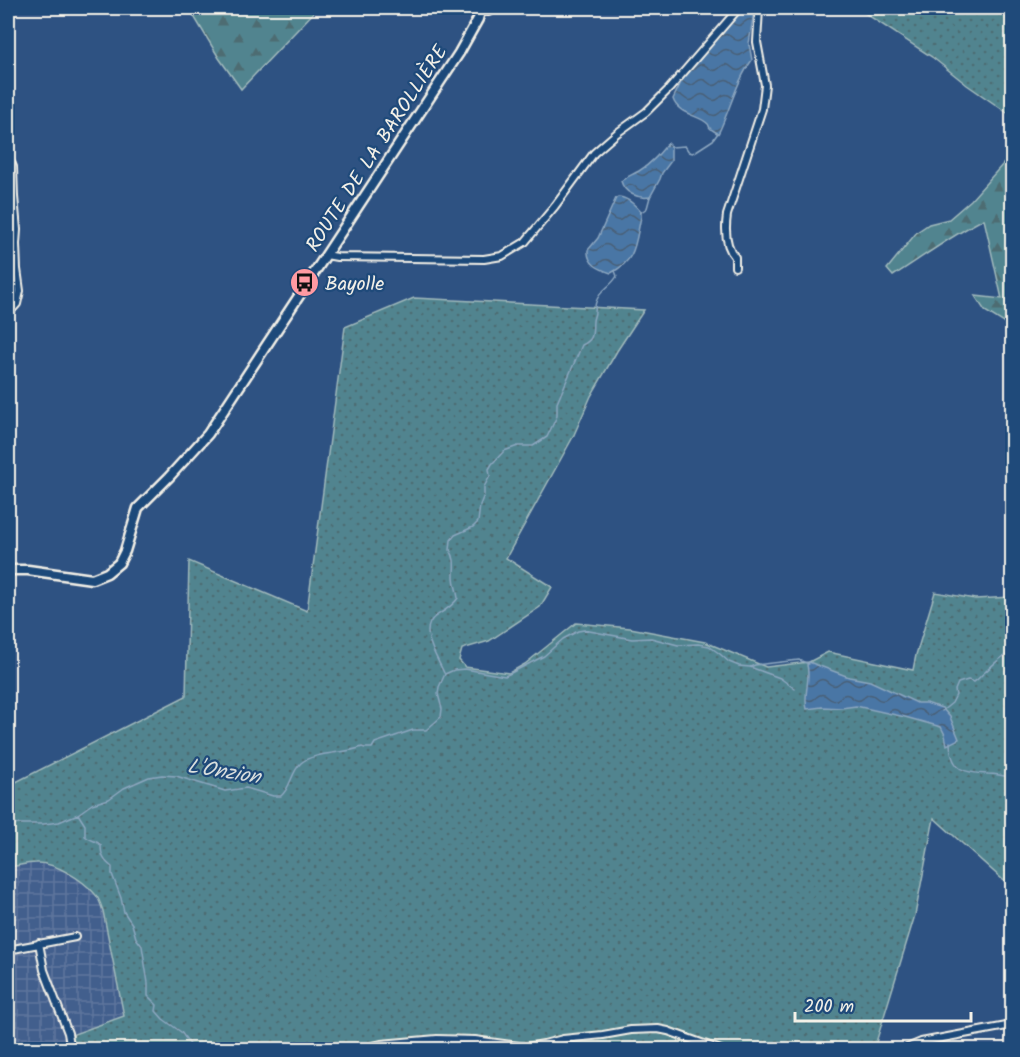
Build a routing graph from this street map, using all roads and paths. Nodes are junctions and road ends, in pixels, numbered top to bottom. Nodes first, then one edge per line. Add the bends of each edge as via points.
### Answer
1 (498, 8) edge
2 (739, 8) edge
3 (758, 8) edge
4 (481, 9) edge
5 (8, 154) edge
6 (326, 255) junction
7 (735, 267) dead end
8 (8, 314) edge
9 (8, 570) edge
10 (75, 937) dead end
11 (39, 943) junction
12 (8, 950) edge
13 (1012, 1025) edge
14 (71, 1050) edge
15 (357, 1050) edge
16 (721, 1050) edge
17 (902, 1050) edge

1 - 4 street via 488,12
2 - 6 street via 669,89 594,153 525,242 502,256 437,259
3 - 7 street via 757,42 765,85 762,109 727,215 729,250 735,257
4 - 6 main road, ROUTE DE LA BAROLLIÈRE via 459,53
5 - 8 street via 13,167 20,291 17,304
6 - 9 main road, ROUTE DE LA BAROLLIÈRE via 208,434 138,508 119,563 92,579
10 - 11 street
11 - 12 street
11 - 14 street
13 - 17 street via 921,1042
15 - 16 street via 437,1039 526,1047 658,1029

